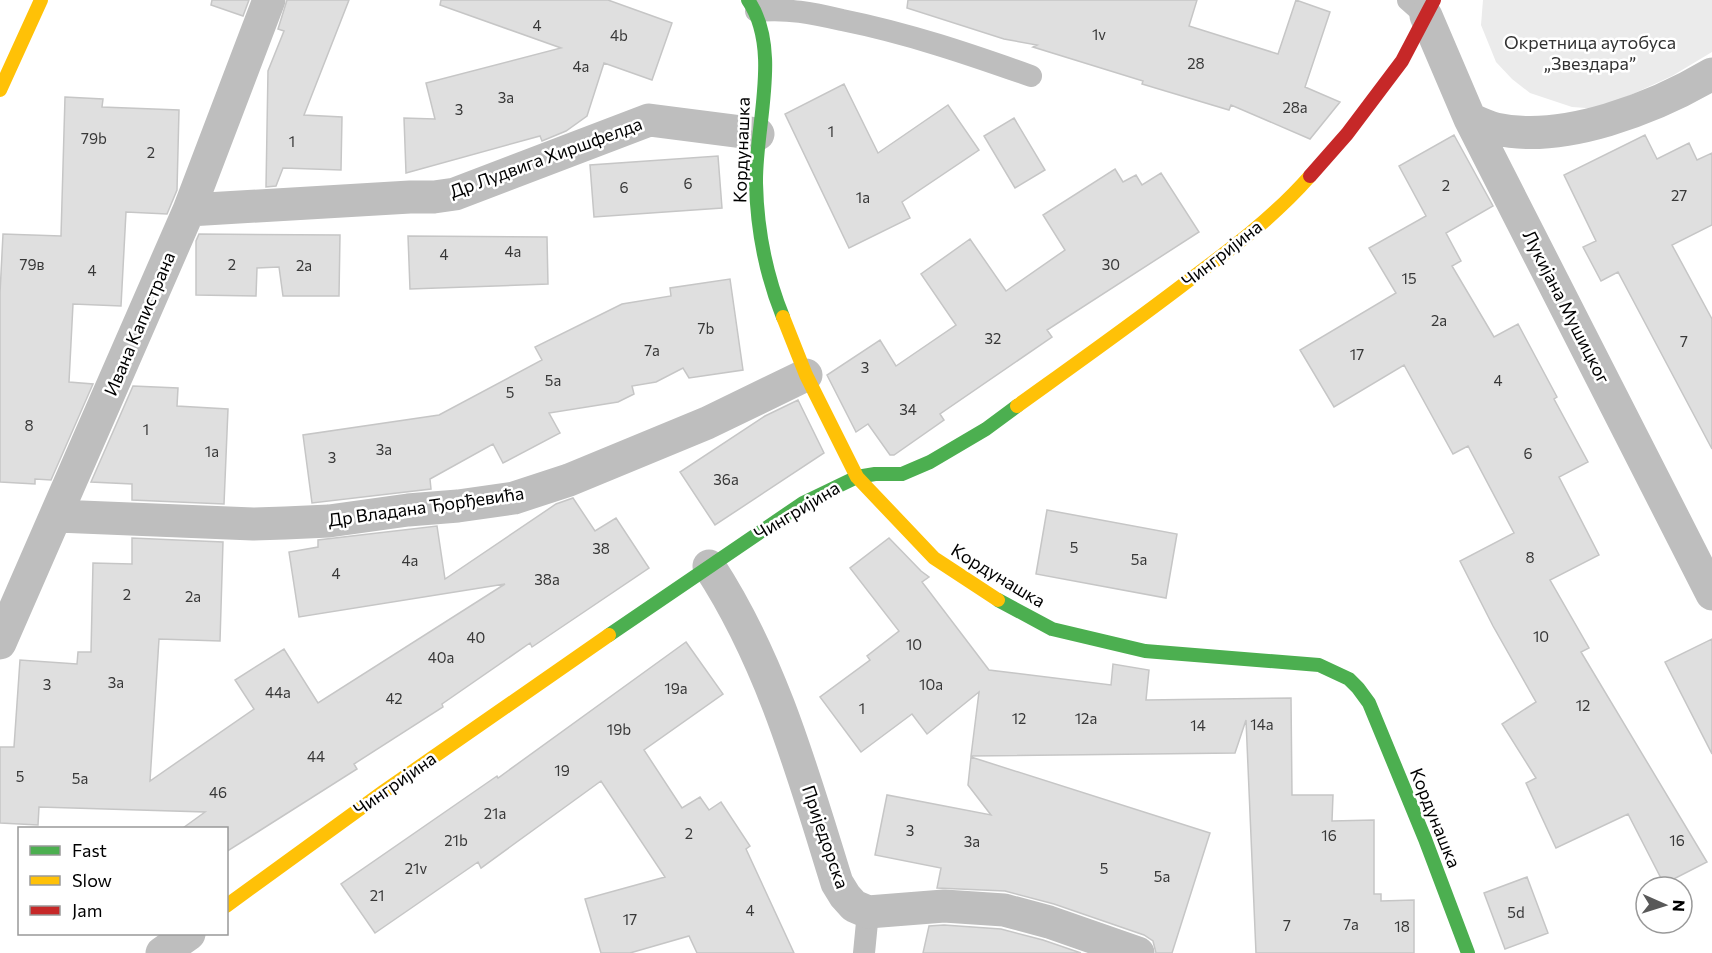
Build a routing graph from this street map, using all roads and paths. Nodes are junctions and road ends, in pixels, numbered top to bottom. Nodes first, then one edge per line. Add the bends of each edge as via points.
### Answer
1 (41, 0) edge
2 (269, 0) edge
3 (752, 5) edge
4 (1423, 5) edge
5 (1712, 74) edge
6 (1031, 76) dead end
7 (0, 90) edge
8 (1470, 119) junction
9 (758, 134) junction
10 (189, 210) junction
11 (806, 375) junction
12 (856, 477) junction
13 (57, 516) junction
14 (709, 566) junction
15 (1712, 594) edge
16 (0, 643) edge
17 (228, 905) edge
18 (868, 912) junction
19 (186, 935) edge
20 (162, 953) edge
21 (864, 953) edge
22 (1138, 953) edge
23 (1468, 953) edge

1 - 7 street
2 - 10 street, Ивана Капистрана
3 - 6 lane via 868,25
3 - 9 street, Кордунашка via 764,29 766,50
4 - 8 street, Лукијана Мушицког
4 - 12 street, Чингријина via 1402,61 1347,134 1290,199 1256,230 986,429 902,474
5 - 8 street via 1622,116 1584,126 1525,133 1495,129
8 - 15 street, Лукијана Мушицког
9 - 10 street, Др Лудвига Хиршфелда via 649,120 455,194
9 - 11 street, Кордунашка via 756,181 761,243 780,310
10 - 13 street, Ивана Капистрана
11 - 12 street, Кордунашка
11 - 13 street, Др Владана Ђорђевића via 707,423 569,480 514,498 285,523
12 - 14 street, Чингријина via 803,503
12 - 23 street, Кордунашка via 934,558 1052,629 1145,651 1319,665 1356,683 1370,703
13 - 16 street, Ивана Капистрана
14 - 17 street, Чингријина
14 - 18 street, Приједорска via 741,620 785,720 837,883 854,906
18 - 21 lane
18 - 22 street via 944,906 1004,910
19 - 20 street

